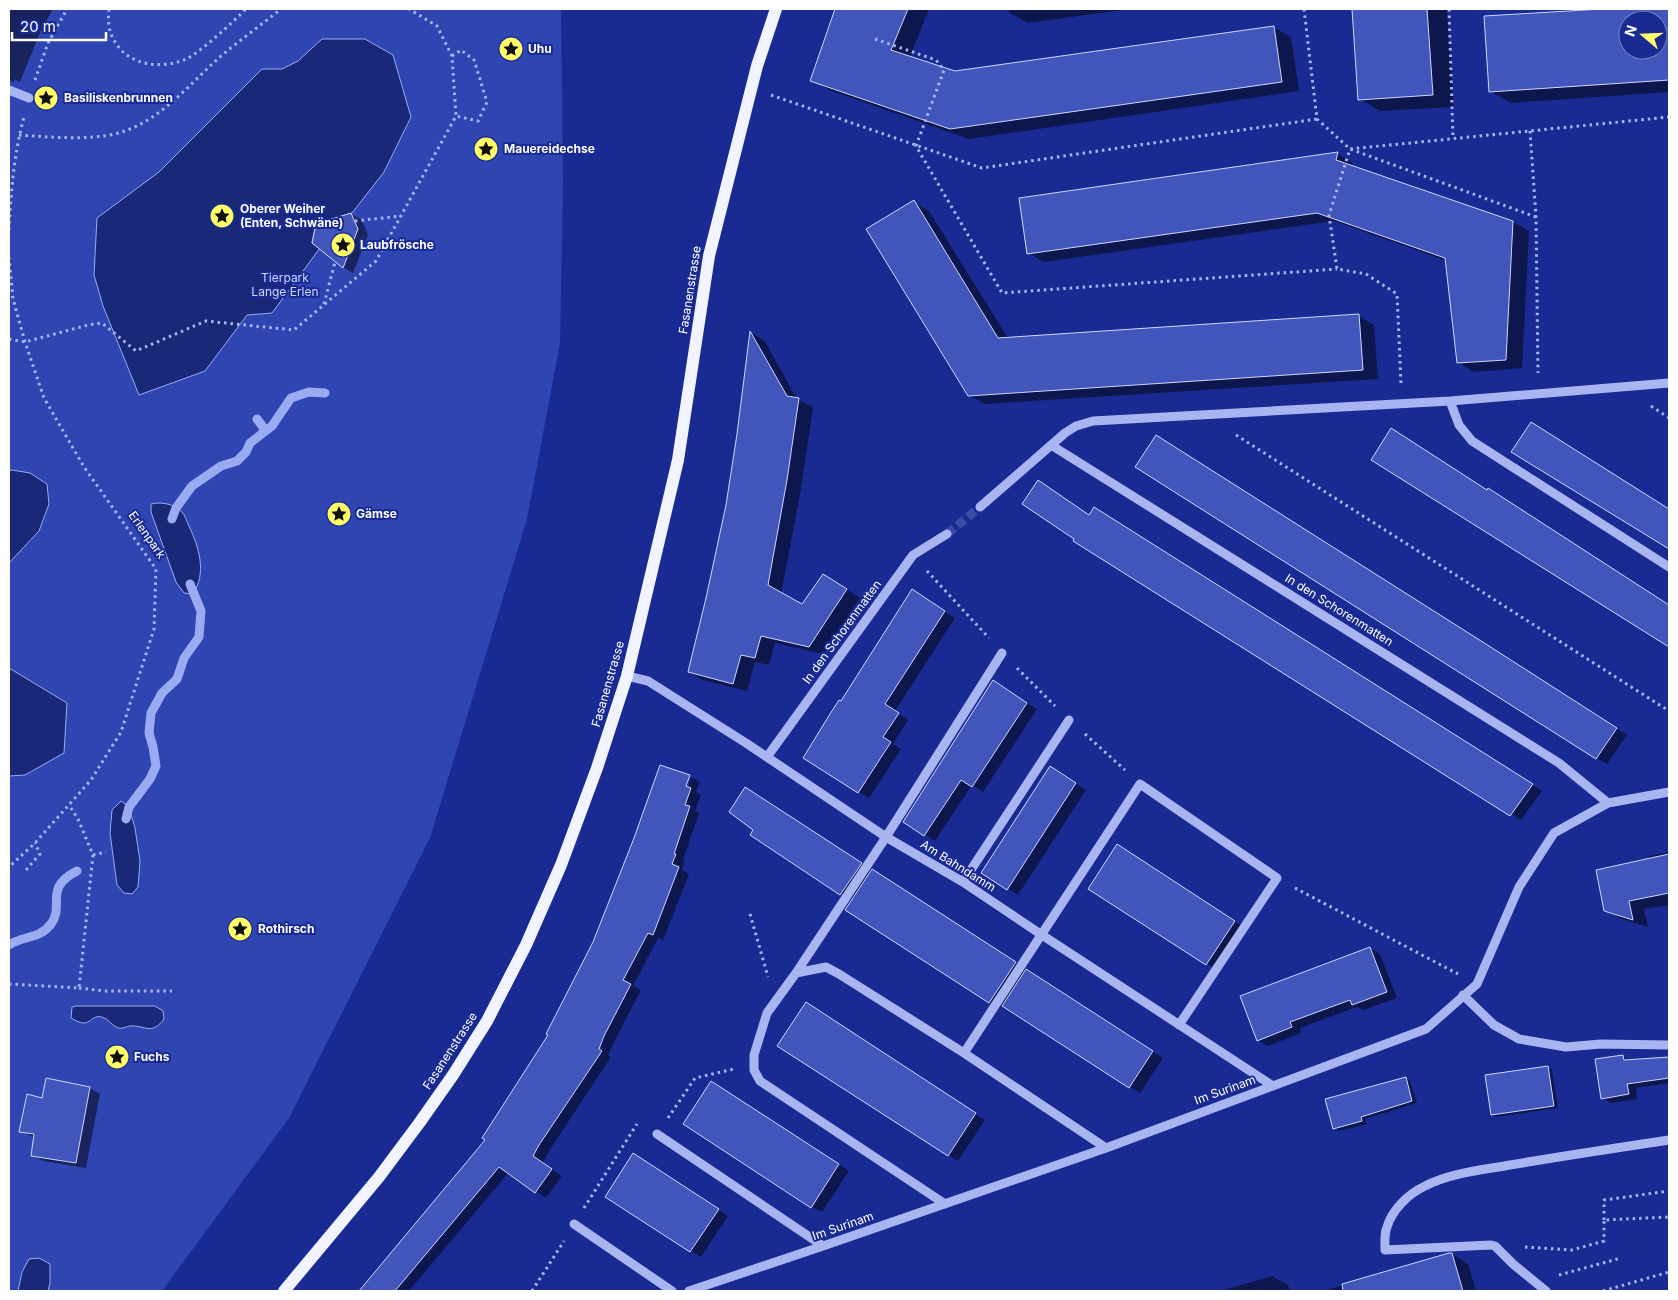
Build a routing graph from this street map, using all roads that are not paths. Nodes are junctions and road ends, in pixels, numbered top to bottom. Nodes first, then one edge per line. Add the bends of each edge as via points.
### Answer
1 (776, 9) edge
2 (9, 90) edge
3 (29, 98) dead end
4 (1669, 383) edge
5 (1450, 401) junction
6 (1051, 445) junction
7 (980, 508) tunnel mouth
8 (947, 534) tunnel mouth
9 (1669, 567) edge
10 (1002, 652) road end
11 (627, 676) junction
12 (1069, 720) road end
13 (767, 757) junction
14 (1669, 792) edge
15 (1608, 803) junction
16 (886, 837) junction
17 (963, 882) junction
18 (1042, 935) junction
19 (796, 973) junction
20 (1464, 995) junction
21 (1179, 1025) junction
22 (1669, 1045) edge
23 (964, 1053) junction
24 (1273, 1086) junction
25 (657, 1134) road end
26 (1669, 1140) edge
27 (1106, 1148) junction
28 (946, 1204) junction
29 (574, 1224) road end
30 (823, 1246) junction
31 (284, 1291) edge
32 (672, 1291) edge
33 (689, 1291) edge
34 (1546, 1291) edge

1 - 11 main road, Fasanenstrasse via 751,88 709,256 678,460
2 - 3 street
4 - 5 street
5 - 6 street via 1094,421 1076,426
5 - 9 street via 1459,426 1472,441
6 - 7 street
6 - 15 street, In den Schorenmatten via 1560,763
8 - 13 street, In den Schorenmatten via 913,556
10 - 16 street
11 - 13 street, Am Bahndamm via 648,681
11 - 31 main road, Fasanenstrasse via 561,865 526,945 487,1021 379,1177
12 - 17 street
13 - 16 street, Am Bahndamm
14 - 15 street, Im Surinam
15 - 20 street, Im Surinam via 1554,833 1519,887 1477,984
16 - 17 street, Am Bahndamm
16 - 19 street
17 - 18 street, Am Bahndamm
18 - 21 street, Am Bahndamm
18 - 21 street via 1140,784 1277,878
18 - 23 street
19 - 23 street via 826,967
19 - 28 street via 767,1013 754,1056 754,1070 760,1082
20 - 22 street via 1494,1024 1520,1039 1566,1047
20 - 24 street, Im Surinam via 1426,1029
21 - 24 street, Am Bahndamm
23 - 27 street
24 - 27 street, Im Surinam
25 - 30 street
26 - 34 street via 1473,1171 1424,1186 1400,1205 1386,1228 1385,1250 1495,1246
27 - 28 street, Im Surinam
28 - 30 street, Im Surinam
29 - 32 street
30 - 33 street, Im Surinam

